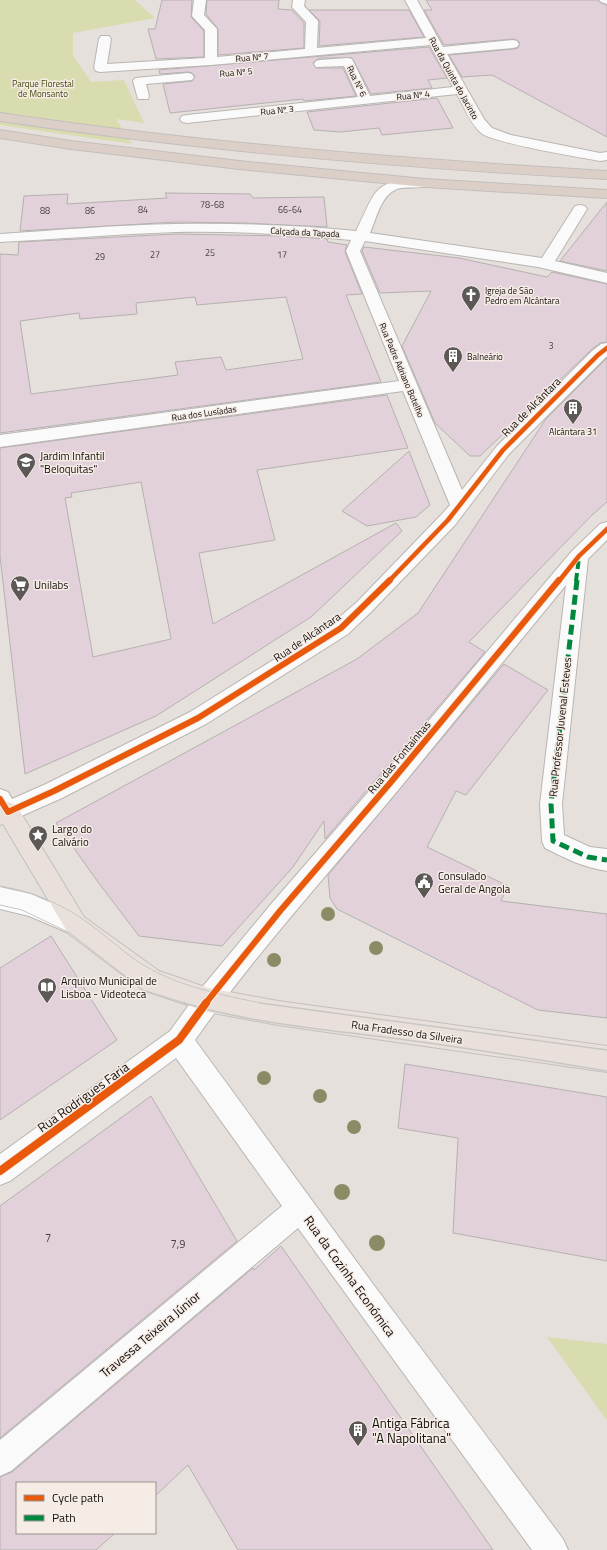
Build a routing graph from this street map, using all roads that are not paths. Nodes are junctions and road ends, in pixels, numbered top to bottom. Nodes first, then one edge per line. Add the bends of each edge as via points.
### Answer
1 (200, 0) edge
2 (298, 0) edge
3 (411, 0) edge
4 (105, 39) dead end
5 (513, 44) dead end
6 (436, 46) junction
7 (311, 52) junction
8 (211, 61) junction
9 (309, 65) dead end
10 (201, 76) dead end
11 (460, 90) junction
12 (143, 96) dead end
13 (366, 100) junction
14 (0, 117) edge
15 (187, 119) dead end
16 (0, 134) edge
17 (607, 156) edge
18 (607, 175) edge
19 (425, 183) junction
20 (607, 194) edge
21 (580, 209) dead end
22 (361, 235) junction
23 (0, 238) edge
24 (546, 264) junction
25 (607, 278) edge
26 (607, 348) edge
27 (409, 385) junction
28 (0, 442) edge
29 (459, 505) junction
30 (606, 530) edge
31 (579, 556) junction
32 (3, 809) edge
33 (607, 860) edge
34 (0, 898) edge
35 (76, 925) junction
36 (208, 1000) junction
37 (179, 1040) junction
38 (607, 1059) edge
39 (0, 1171) edge
40 (301, 1208) junction
41 (0, 1460) edge
42 (552, 1550) edge

1 - 8 street via 198,16 211,29
2 - 7 street via 298,7 312,21
3 - 6 street, Rua da Quinta do Jacinto
4 - 8 street, Rua Nº 7 via 100,68
5 - 6 street, Rua Nº 7
6 - 7 street, Rua Nº 7
6 - 11 street, Rua da Quinta do Jacinto
7 - 8 street, Rua Nº 7
9 - 13 street, Rua Nº 6 via 348,62
10 - 12 street via 139,82
11 - 13 street, Rua Nº 4
11 - 17 street, Rua da Quinta do Jacinto via 478,121 487,131 508,138 600,157
13 - 15 street, Rua Nº 3
14 - 18 highway via 207,145 426,165
16 - 19 highway via 239,165
19 - 20 highway
19 - 22 street via 399,184 388,188 379,196
21 - 24 street
22 - 23 street, Calçada da Tapada via 243,228 175,228
22 - 24 street, Calçada da Tapada
22 - 27 street, Rua Padre Adriano Botelho via 352,251
24 - 25 street, Calçada da Tapada
26 - 29 street, Rua de Alcântara via 503,450
27 - 28 street, Rua dos Lusíadas
27 - 29 street, Rua Padre Adriano Botelho
29 - 32 street, Rua de Alcântara via 448,520 341,628 198,718 54,791
30 - 31 street, Rua das Fontaínhas
31 - 33 street, Rua Professor Juvenal Esteves via 551,804 552,841 588,857
31 - 36 street, Rua das Fontaínhas
32 - 35 main road
34 - 35 street via 31,905
35 - 36 main road, Rua Fradesso da Silveira via 152,981
36 - 37 street
36 - 38 main road, Rua Fradesso da Silveira via 278,1013
37 - 39 street, Rua Rodrigues Faria
37 - 40 street, Rua da Cozinha Económica
40 - 41 street, Travessa Teixeira Júnior
40 - 42 street, Rua da Cozinha Económica

